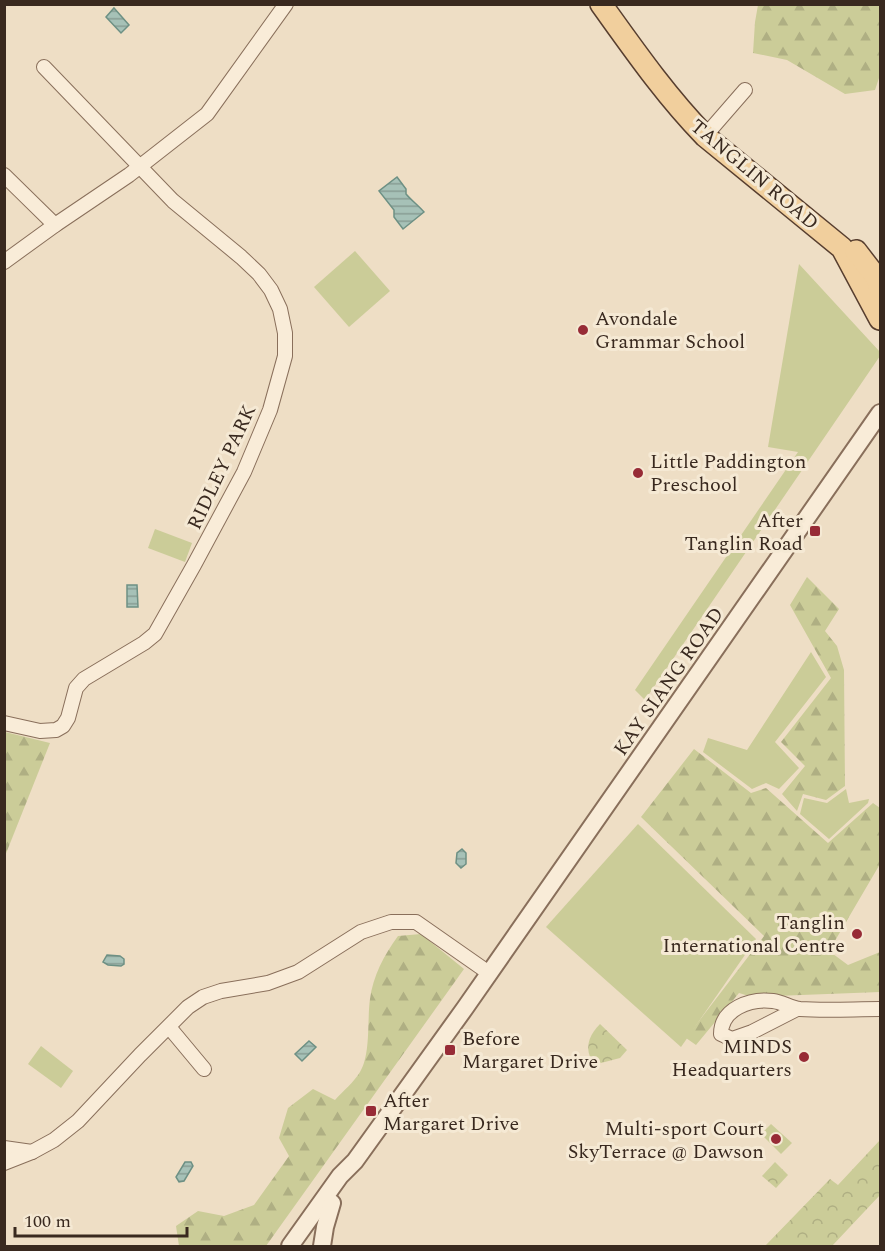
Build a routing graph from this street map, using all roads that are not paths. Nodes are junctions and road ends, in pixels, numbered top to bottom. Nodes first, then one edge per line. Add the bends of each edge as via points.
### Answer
1 (286, 4) edge
2 (601, 4) edge
3 (610, 4) edge
4 (44, 67) dead end
5 (745, 90) dead end
6 (708, 133) junction
7 (140, 165) junction
8 (4, 175) edge
9 (55, 225) junction
10 (4, 262) edge
11 (880, 288) edge
12 (880, 319) edge
13 (880, 412) edge
14 (4, 723) edge
15 (489, 973) junction
16 (797, 1009) junction
17 (880, 1009) edge
18 (169, 1027) junction
19 (204, 1069) dead end
20 (4, 1148) edge
21 (32, 1152) junction
22 (355, 1161) junction
23 (4, 1162) edge
24 (332, 1203) junction
25 (295, 1246) edge
26 (322, 1246) edge

1 - 7 street via 207,114
2 - 6 main road, TANGLIN ROAD via 680,110
3 - 6 main road, TANGLIN ROAD
4 - 7 street, RIDLEY PARK
5 - 6 street
6 - 11 main road, TANGLIN ROAD via 846,239
6 - 12 main road, TANGLIN ROAD via 842,248
7 - 9 street
7 - 14 street, RIDLEY PARK via 174,201 253,268 271,290 280,309 285,356 270,410 244,472 155,634 84,679 76,688 63,726 40,731
8 - 9 street
9 - 10 street
13 - 15 street, KAY SIANG ROAD
15 - 18 street via 416,922 391,922 361,932 298,972 268,983 203,997
15 - 22 street, KAY SIANG ROAD
16 - 16 street via 732,1039 721,1034 726,1016 742,1003 772,1001
16 - 17 street
18 - 19 street
18 - 21 street via 78,1121
20 - 21 street
21 - 23 street
22 - 24 street, KAY SIANG ROAD
22 - 25 street, KAY SIANG ROAD via 340,1176
24 - 25 street, KAY SIANG ROAD
24 - 26 street

